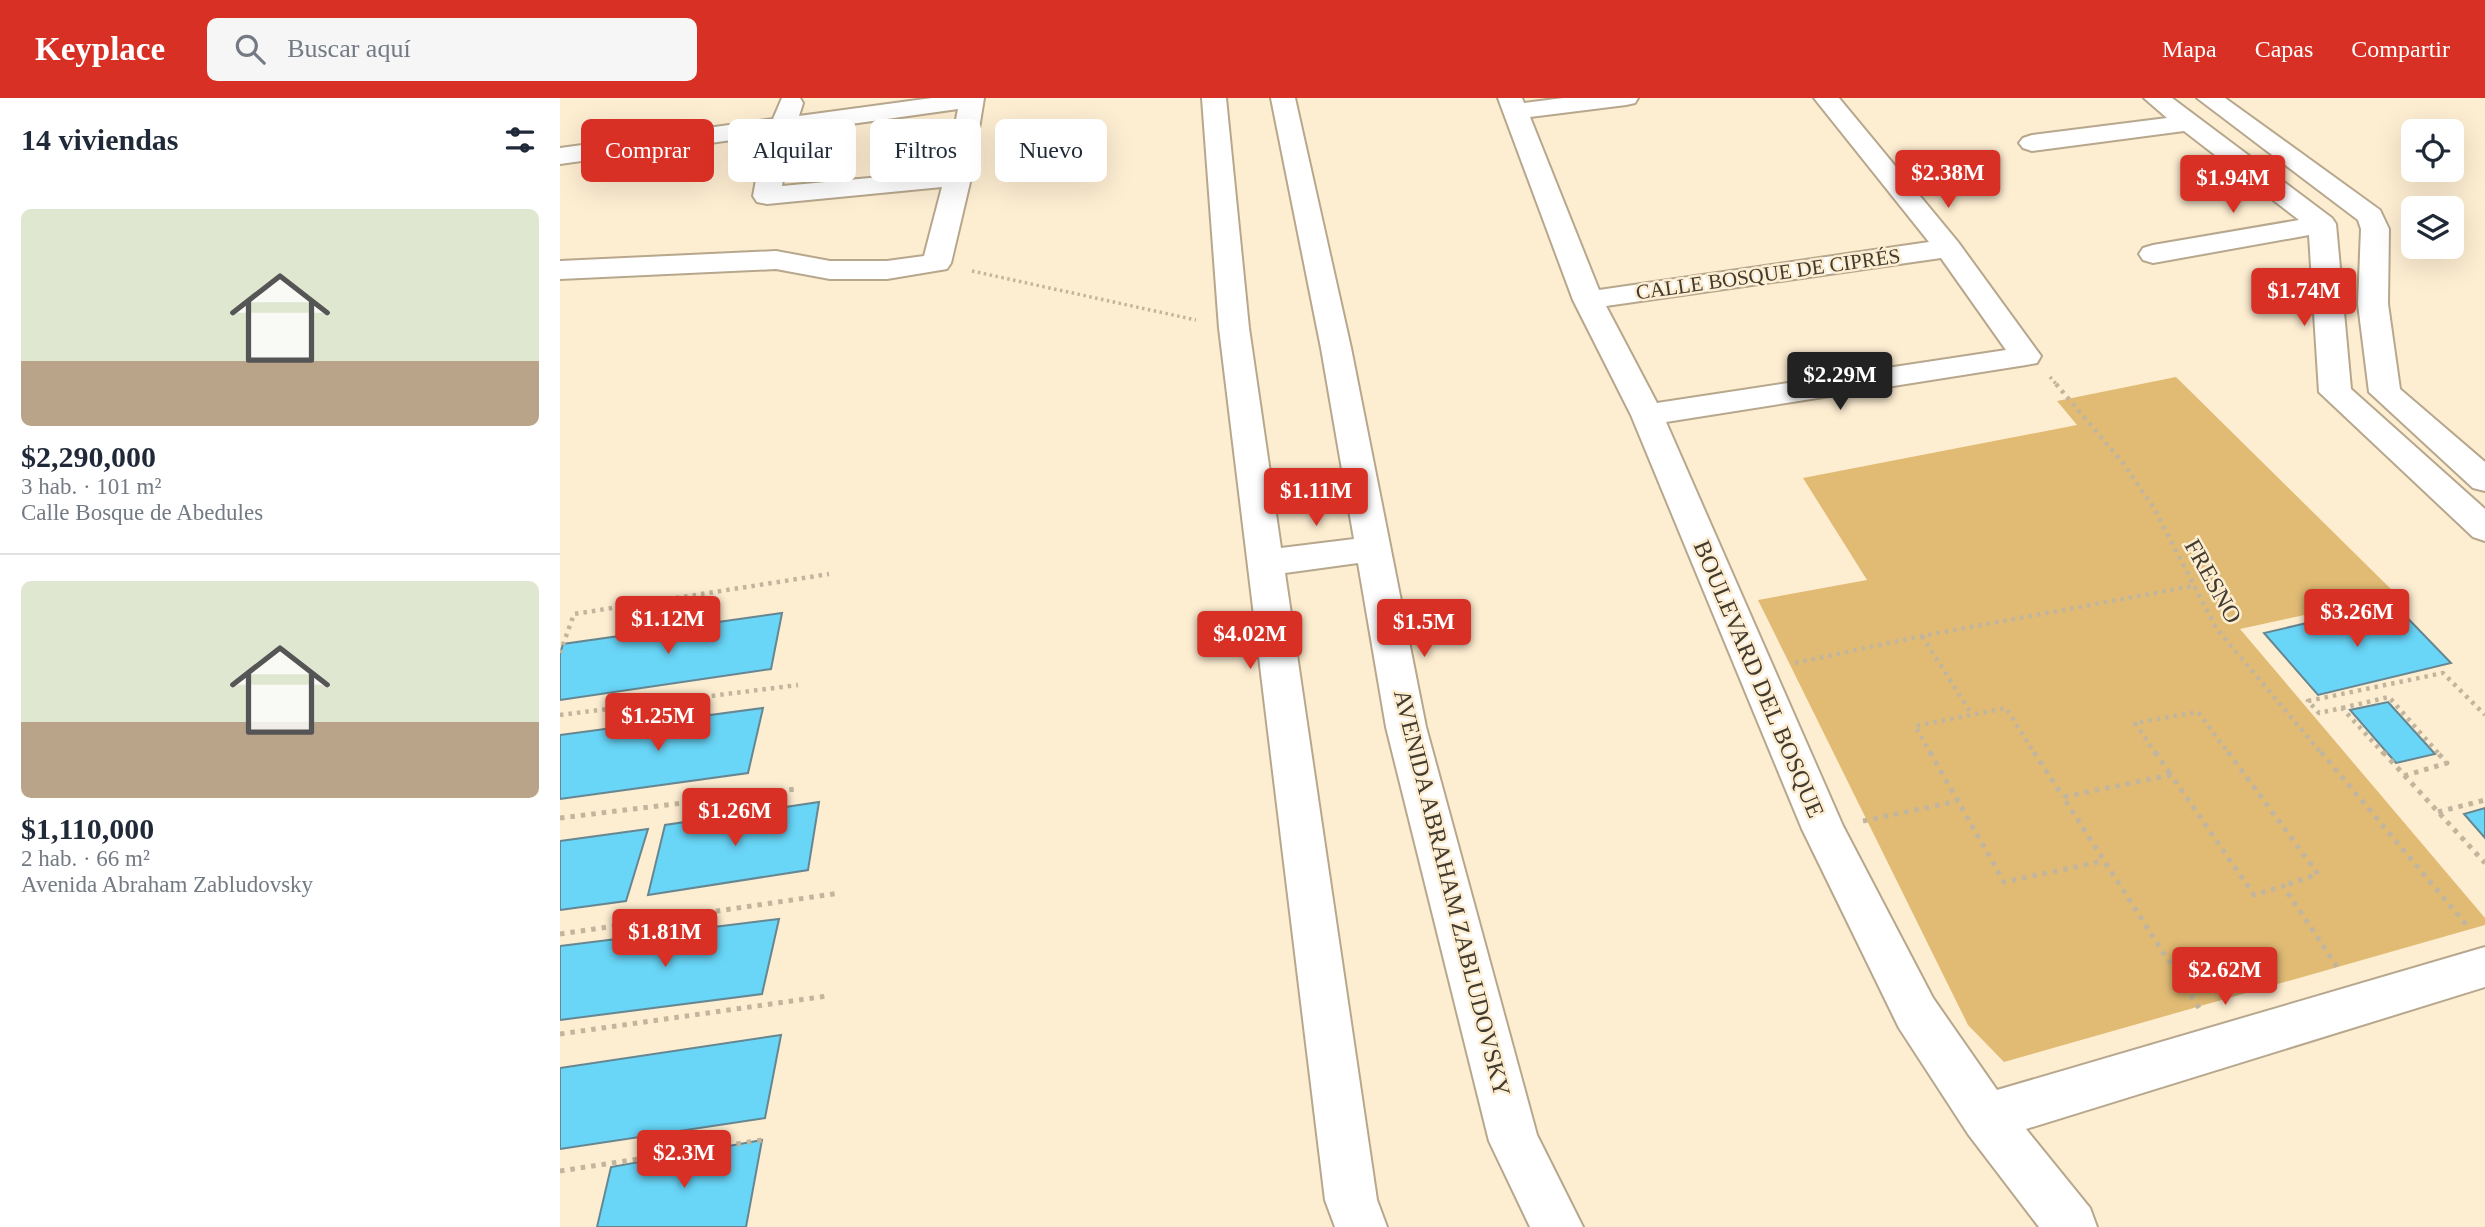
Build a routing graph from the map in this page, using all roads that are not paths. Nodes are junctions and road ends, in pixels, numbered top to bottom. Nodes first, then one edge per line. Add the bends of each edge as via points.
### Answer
1 (793, 98) edge
2 (1214, 98) edge
3 (1283, 98) edge
4 (1626, 98) edge
5 (1826, 98) edge
6 (2156, 98) edge
7 (2209, 98) edge
8 (972, 99) edge
9 (1513, 104) edge
10 (786, 119) edge
11 (827, 119) edge
12 (968, 119) edge
13 (2189, 123) junction
14 (728, 133) edge
15 (2032, 143) dead end
16 (560, 156) edge
17 (769, 182) edge
18 (916, 182) edge
19 (957, 182) edge
20 (2322, 224) junction
21 (1948, 248) junction
22 (2153, 254) dead end
23 (560, 270) edge
24 (2327, 298) junction
25 (1588, 300) junction
26 (2373, 304) junction
27 (1647, 415) junction
28 (2477, 465) edge
29 (2485, 529) edge
30 (1373, 549) junction
31 (1266, 563) junction
32 (2481, 952) edge
33 (1986, 1117) junction
34 (1361, 1227) edge
35 (1557, 1227) edge
36 (2071, 1227) edge

1 - 10 street
2 - 31 street via 1234,328
3 - 30 street, AVENIDA ABRAHAM ZABLUDOVSKY
4 - 9 street
5 - 21 street
6 - 13 street
7 - 26 street via 2370,216 2375,229
8 - 11 street
8 - 12 street
9 - 25 street, BOULEVARD DEL BOSQUE
13 - 15 street
13 - 20 street
14 - 16 street
17 - 18 street via 767,196
19 - 23 street via 937,263 887,270 830,270 776,260
20 - 22 street
20 - 24 street
21 - 25 street, CALLE BOSQUE DE CIPRÉS
21 - 27 street via 2026,356
24 - 26 street
24 - 29 street via 2335,392
25 - 27 street, BOULEVARD DEL BOSQUE
26 - 28 street via 2385,392
27 - 33 street, BOULEVARD DEL BOSQUE via 1823,829 1916,1013
30 - 31 street
30 - 35 street, AVENIDA ABRAHAM ZABLUDOVSKY via 1406,727 1514,1141
31 - 34 street via 1351,1200
32 - 33 street via 2361,1003
33 - 36 street, BOULEVARD DEL BOSQUE

